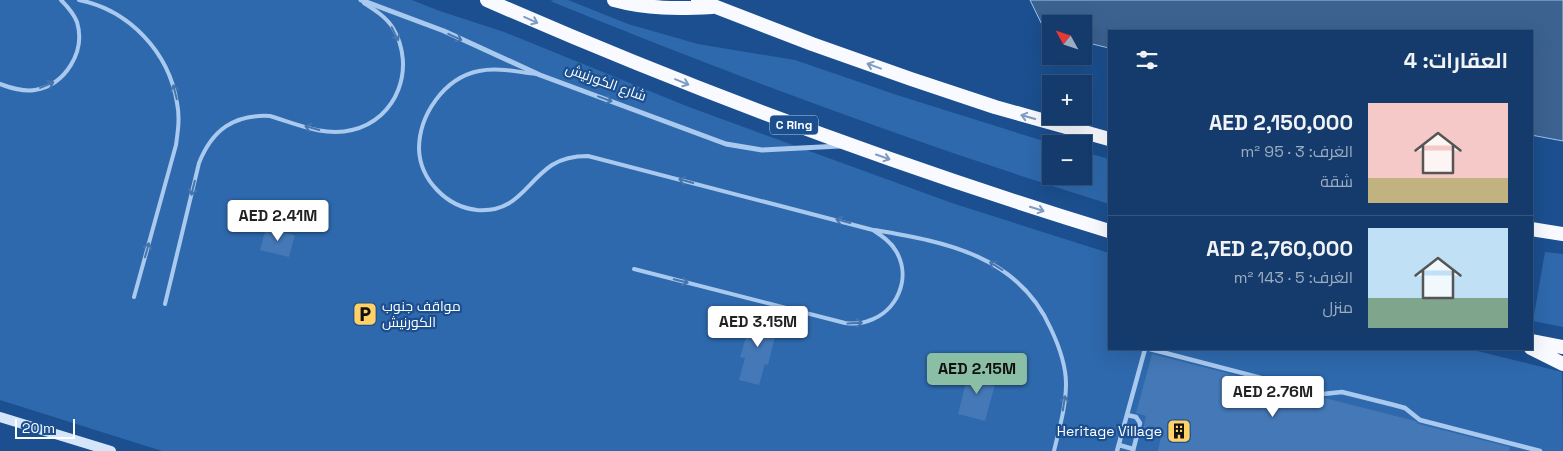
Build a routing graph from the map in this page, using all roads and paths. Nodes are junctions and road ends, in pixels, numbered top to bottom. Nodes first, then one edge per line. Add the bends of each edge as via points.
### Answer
1 (61, 0) edge
2 (79, 0) edge
3 (361, 0) edge
4 (487, 0) edge
5 (614, 0) edge
6 (698, 0) edge
7 (715, 7) junction
8 (540, 75) junction
9 (0, 84) edge
10 (1108, 139) edge
11 (849, 145) junction
12 (1533, 229) edge
13 (873, 230) junction
14 (1108, 231) edge
15 (1563, 234) edge
16 (634, 269) dead end
17 (134, 297) dead end
18 (165, 304) dead end
19 (1533, 341) edge
20 (1563, 347) edge
21 (1533, 349) edge
22 (1145, 350) edge
23 (1154, 350) edge
24 (1563, 364) edge
25 (1127, 415) junction
26 (0, 417) edge
27 (1118, 445) junction
28 (1133, 450) edge
29 (111, 451) edge
30 (1054, 451) edge
31 (1117, 451) edge
32 (1540, 451) edge

9 -> 1 lane via 18,90 34,90 60,79 69,69 77,54 79,38 77,21
17 -> 2 lane via 176,145 178,104 166,67 146,38 117,14
3 -> 8 street, شارع الكورنيش via 444,31
3 -> 18 lane via 384,17 398,38 403,76 395,97 377,118 354,130 326,132 270,116 231,122 223,128 205,147 199,163
4 -> 11 highway, شارع الكورنيش / C Ring via 722,98
5 - 7 highway via 656,8
6 - 7 highway
10 -> 7 highway via 994,107
8 -> 11 street, شارع الكورنيش via 726,144 762,150
13 -> 8 lane via 588,156 570,157 551,166 521,195 500,207 470,209 445,198 427,177 419,150 427,116 436,100 447,87 478,71 498,69
11 -> 14 highway, شارع الكورنيش / C Ring
12 - 15 highway
16 -> 13 lane via 858,324 889,309 903,279 900,258 895,249
30 -> 13 lane via 1065,399 1065,371 1047,320 1030,294 1006,273 977,255 928,239
19 - 20 highway
21 - 24 highway
22 - 25 street
23 - 32 street via 1323,394 1342,392 1394,405 1405,408 1420,420
25 - 27 street
25 - 28 street via 1136,417 1140,422
26 - 29 main road
27 - 28 street
27 - 31 street

